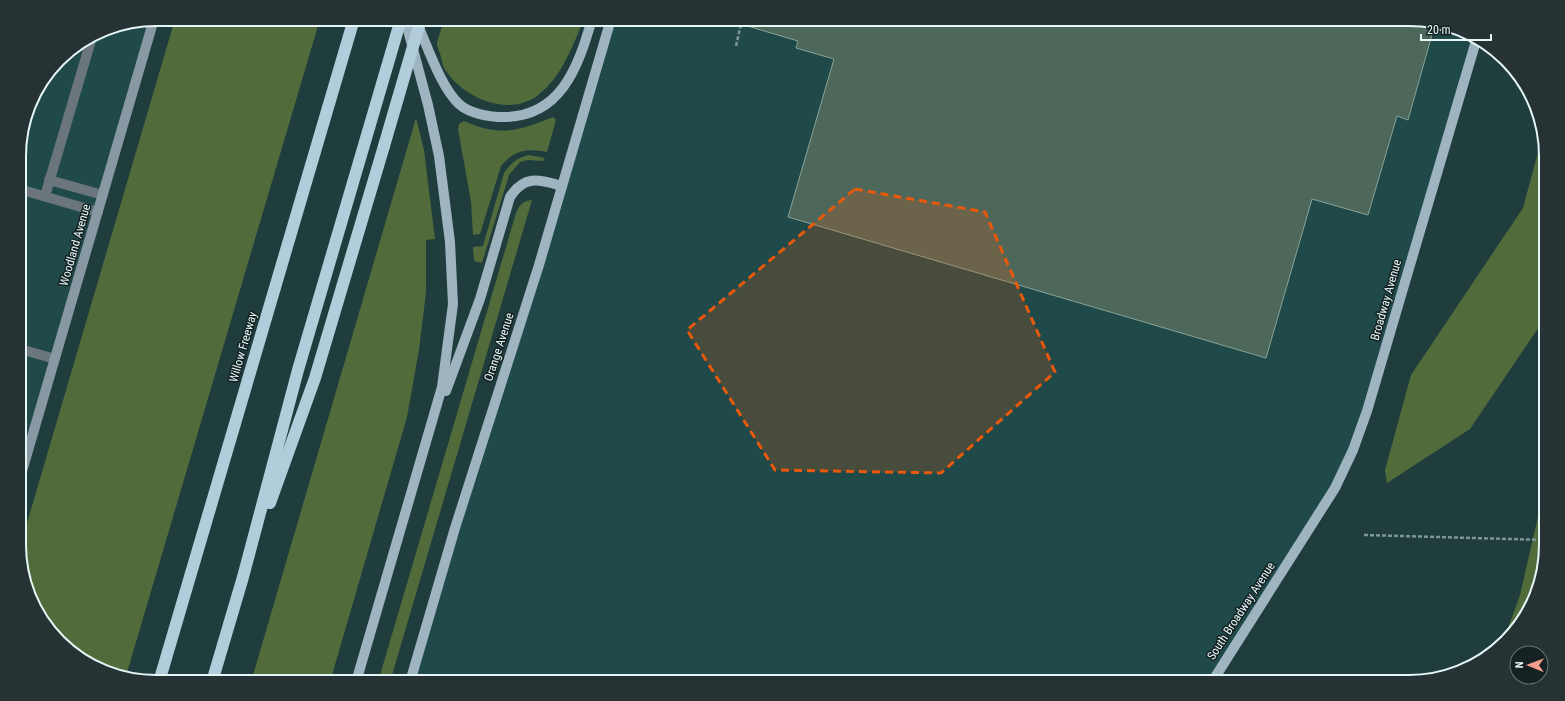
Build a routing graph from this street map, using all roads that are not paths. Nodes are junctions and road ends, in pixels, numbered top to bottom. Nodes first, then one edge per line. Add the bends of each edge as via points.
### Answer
1 (152, 26) edge
2 (352, 26) edge
3 (399, 26) edge
4 (407, 26) edge
5 (419, 26) edge
6 (420, 26) edge
7 (590, 26) edge
8 (609, 26) edge
9 (90, 44) edge
10 (1475, 44) edge
11 (49, 180) junction
12 (562, 186) junction
13 (26, 190) edge
14 (103, 195) junction
15 (45, 196) junction
16 (98, 212) junction
17 (26, 351) edge
18 (55, 359) junction
19 (431, 428) junction
20 (26, 458) edge
21 (1293, 555) joint
22 (243, 577) junction
23 (161, 675) edge
24 (214, 675) edge
25 (358, 675) edge
26 (412, 675) edge
27 (1216, 675) edge

1 - 14 street, Woodland Avenue
2 - 23 highway, Willow Freeway
3 - 22 highway via 298,370
4 - 19 main road via 439,156 450,242 453,304 442,387
5 - 7 main road via 444,83 458,104 479,115 505,117 528,114 550,103 575,69
6 - 22 highway, bridge via 315,378
8 - 12 main road, Orange Avenue
9 - 11 lane
10 - 21 main road, Broadway Avenue via 1367,411 1353,450 1335,488
11 - 14 lane
11 - 15 lane
12 - 19 main road via 530,180 515,189 510,197 480,299
12 - 26 main road, Orange Avenue via 455,528
13 - 15 lane
14 - 16 street, Woodland Avenue
15 - 16 lane
16 - 18 street, Woodland Avenue
17 - 18 lane
18 - 20 street, Woodland Avenue
19 - 25 main road
21 - 27 main road, South Broadway Avenue
22 - 24 highway

